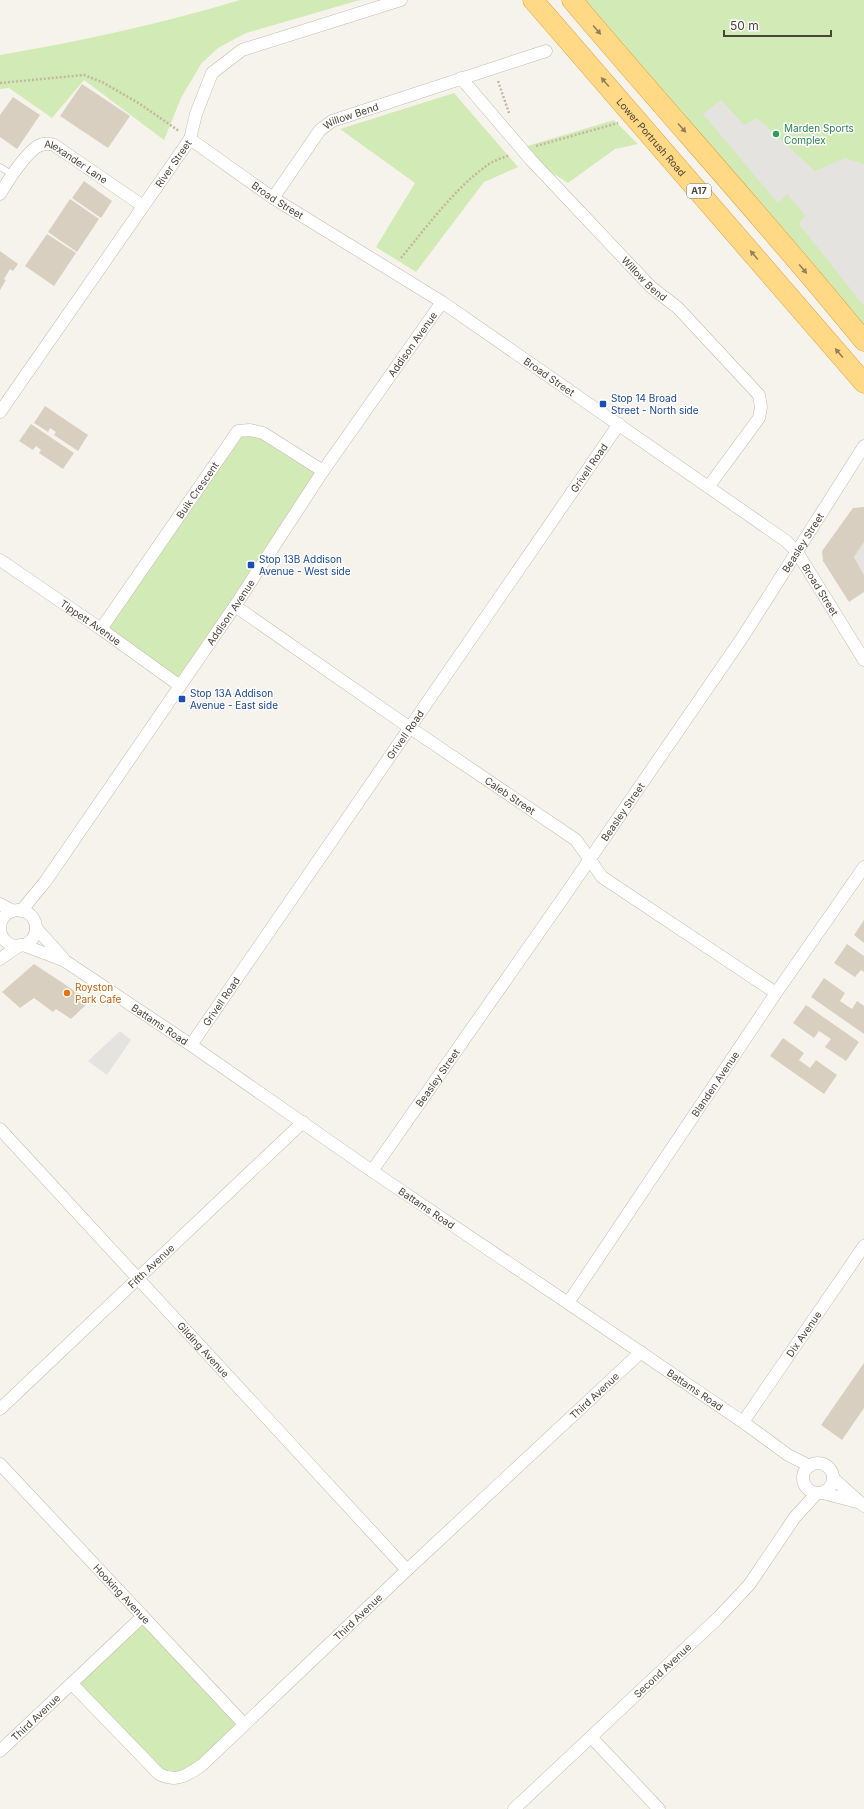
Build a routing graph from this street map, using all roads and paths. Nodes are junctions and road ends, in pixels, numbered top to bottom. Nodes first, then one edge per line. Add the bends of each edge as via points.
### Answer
1 (401, 0) edge
2 (534, 0) edge
3 (572, 0) edge
4 (546, 51) dead end
5 (461, 78) junction
6 (498, 81) dead end
7 (0, 83) edge
8 (510, 117) dead end
9 (622, 122) dead end
10 (190, 139) junction
11 (534, 147) dead end
12 (511, 154) dead end
13 (0, 167) edge
14 (12, 174) junction
15 (0, 194) edge
16 (273, 198) junction
17 (143, 206) junction
18 (401, 258) dead end
19 (442, 302) junction
20 (864, 341) edge
21 (864, 383) edge
22 (0, 412) edge
23 (619, 424) junction
24 (864, 446) edge
25 (323, 471) junction
26 (709, 486) junction
27 (797, 552) junction
28 (0, 560) edge
29 (235, 606) junction
30 (101, 629) junction
31 (864, 660) edge
32 (180, 686) junction
33 (410, 728) junction
34 (589, 858) junction
35 (864, 867) edge
36 (0, 904) edge
37 (22, 912) junction
38 (36, 928) junction
39 (1, 934) edge
40 (22, 945) junction
41 (0, 959) edge
42 (66, 961) junction
43 (776, 993) junction
44 (191, 1045) junction
45 (303, 1122) junction
46 (0, 1129) edge
47 (372, 1171) junction
48 (864, 1246) edge
49 (138, 1279) junction
50 (568, 1302) junction
51 (641, 1352) junction
52 (0, 1409) edge
53 (743, 1422) junction
54 (0, 1464) edge
55 (806, 1475) junction
56 (833, 1478) junction
57 (820, 1493) junction
58 (861, 1504) edge
59 (795, 1517) junction
60 (407, 1570) junction
61 (143, 1616) junction
62 (72, 1684) junction
63 (244, 1724) junction
64 (591, 1737) junction
65 (0, 1751) edge
66 (514, 1809) edge
67 (659, 1809) edge

1 - 10 street, River Street via 242,50 212,73 196,114
21 -> 2 highway, Lower Portrush Road / A17
3 -> 20 highway
4 - 5 street, Willow Bend
5 - 16 street, Willow Bend via 332,121 320,130
5 - 26 street, Willow Bend via 541,171 651,287 678,308 759,395 759,418
6 - 8 path
7 - 10 path via 84,75 102,82 140,104
9 - 11 path
10 - 16 street, Broad Street
10 - 17 street, River Street
12 - 18 path via 486,166 464,186
13 - 14 lane
14 - 15 street, Alexander Lane
14 - 17 street, Alexander Lane via 36,148 47,143 54,145
16 - 19 street, Broad Street
17 - 22 street, River Street
19 - 23 street, Broad Street
19 - 25 street, Addison Avenue
23 - 26 street, Broad Street
23 - 33 street, Grivell Road
24 - 27 street, Beasley Street
25 - 29 street, Addison Avenue
25 - 30 street, Buik Crescent via 263,433 238,431
26 - 27 street, Broad Street via 786,541
27 - 31 street, Broad Street
27 - 34 street, Beasley Street via 742,638
28 - 30 street, Tippett Avenue
29 - 32 street, Addison Avenue
29 - 33 street, Caleb Street
30 - 32 street, Tippett Avenue
32 - 37 street, Addison Avenue
33 - 34 street, Caleb Street via 576,840
33 - 44 street, Grivell Road
34 - 43 street, Caleb Street via 602,877
34 - 47 street, Beasley Street
35 - 43 street, Blanden Avenue
36 - 37 street
37 - 38 street
37 - 39 street via 4,918
38 - 40 street via 33,939
38 - 42 street, Battams Road
39 - 40 street via 7,942
40 - 41 street
40 - 42 street, Battams Road
42 - 44 street, Battams Road
43 - 50 street, Blanden Avenue
44 - 45 street, Battams Road
45 - 47 street, Battams Road
45 - 49 street, Fifth Avenue
46 - 49 street, Gilding Avenue
47 - 50 street, Battams Road
48 - 53 street, Dix Avenue
49 - 52 street, Fifth Avenue
49 - 60 street, Gilding Avenue
50 - 51 street, Battams Road
51 - 53 street, Battams Road
51 - 60 street, Third Avenue
53 - 55 street, Battams Road via 788,1455
54 - 61 street, Hooking Avenue
55 - 56 street via 815,1463 822,1463 831,1470
55 - 57 street via 809,1490
55 - 59 street, Second Avenue
56 - 57 street via 831,1487
56 - 58 street
57 - 58 street
57 - 59 street, Second Avenue
59 - 64 street, Second Avenue via 749,1585 718,1618
60 - 63 street, Third Avenue
61 - 62 street, Third Avenue
61 - 63 street, Hooking Avenue
62 - 63 street, Third Avenue via 152,1767 167,1778 187,1776
62 - 65 street, Third Avenue
64 - 66 street, Second Avenue
64 - 67 street

